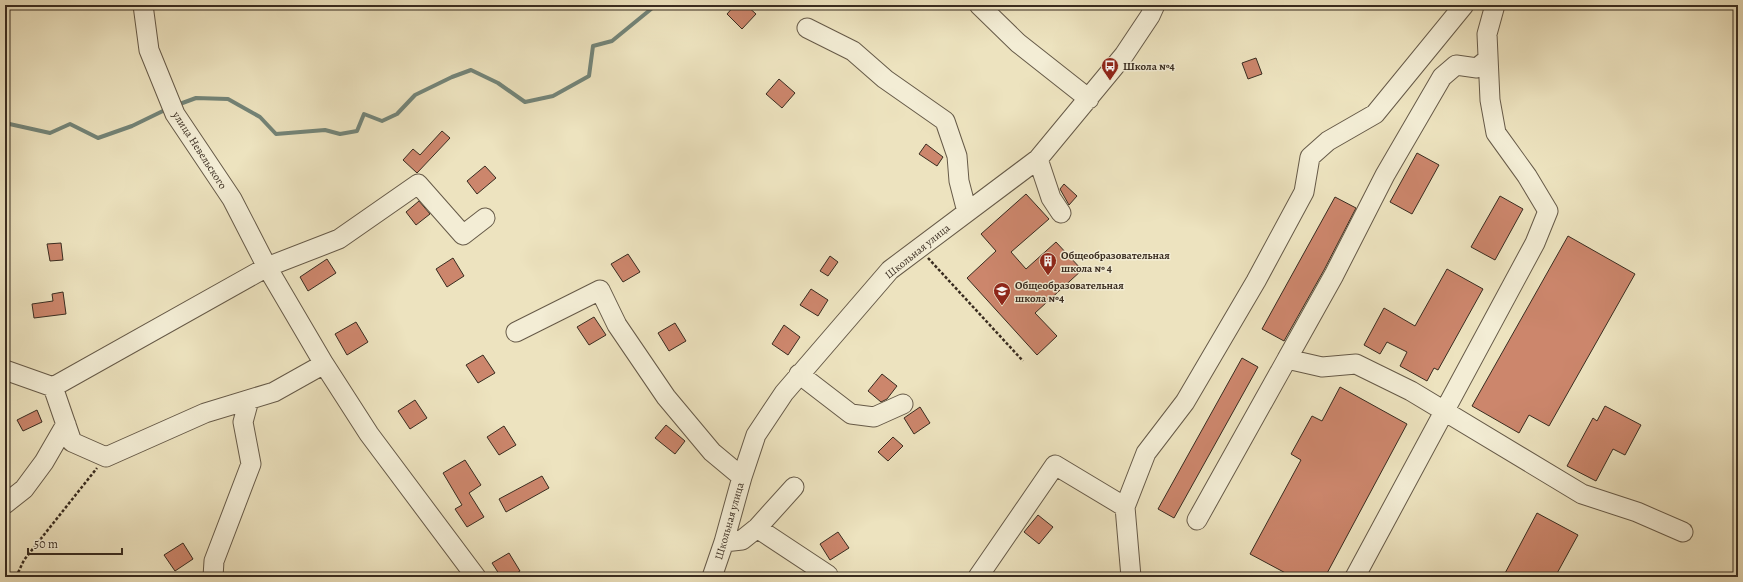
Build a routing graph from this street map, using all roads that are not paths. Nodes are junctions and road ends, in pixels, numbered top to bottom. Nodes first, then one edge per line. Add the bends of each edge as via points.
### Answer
1 (143, 5) edge
2 (979, 5) edge
3 (1155, 5) edge
4 (1464, 5) edge
5 (1495, 5) edge
6 (807, 28) dead end
7 (1488, 59) junction
8 (1089, 99) junction
9 (1038, 159) junction
10 (967, 212) junction
11 (1061, 213) dead end
12 (485, 218) dead end
13 (267, 267) junction
14 (516, 332) dead end
15 (1287, 359) junction
16 (324, 364) junction
17 (5, 370) edge
18 (800, 374) junction
19 (53, 387) junction
20 (249, 400) junction
21 (903, 404) dead end
22 (1445, 410) junction
23 (66, 424) junction
24 (742, 477) junction
25 (794, 486) dead end
26 (5, 504) edge
27 (1125, 507) junction
28 (1197, 520) dead end
29 (757, 528) junction
30 (1683, 532) dead end
31 (724, 542) junction
32 (828, 576) dead end
33 (213, 577) edge
34 (476, 577) edge
35 (712, 577) edge
36 (978, 577) edge
37 (1131, 577) edge
38 (1355, 577) edge

1 - 13 street, улица Невельского via 149,50 165,93 175,114 232,199
2 - 8 street via 1018,43
3 - 8 street, Школьная улица via 1124,55
4 - 27 street via 1375,114 1328,141 1310,157 1304,192 1256,282 1185,402 1146,453
5 - 7 street via 1487,34
6 - 10 street via 853,51 885,79 945,121 957,156 959,181
7 - 15 street via 1477,68 1456,65 1442,77 1385,175
7 - 22 street via 1490,100 1496,133 1548,211 1535,243
8 - 9 street, Школьная улица
9 - 10 street, Школьная улица
9 - 11 street via 1050,198
10 - 18 street, Школьная улица via 890,270
12 - 13 street via 463,235 418,184 339,239
13 - 16 street, улица Невельского
13 - 19 street
14 - 24 street via 600,290 617,325 666,397 712,452
15 - 22 street via 1322,367 1356,364
15 - 28 street
16 - 20 street via 274,392
16 - 34 street, улица Невельского via 369,434
17 - 19 street
18 - 21 street via 851,414 874,417
18 - 24 street, Школьная улица via 756,435
19 - 23 street
20 - 23 street via 205,413 106,457 72,442
20 - 33 street via 243,422 251,464 214,561
22 - 30 street via 1582,494 1637,512
22 - 38 street
23 - 26 street via 44,462 24,489
24 - 31 street, Школьная улица
25 - 29 street
27 - 36 street via 1056,465
27 - 37 street
29 - 31 street via 742,540
29 - 32 street
31 - 35 street, Школьная улица

